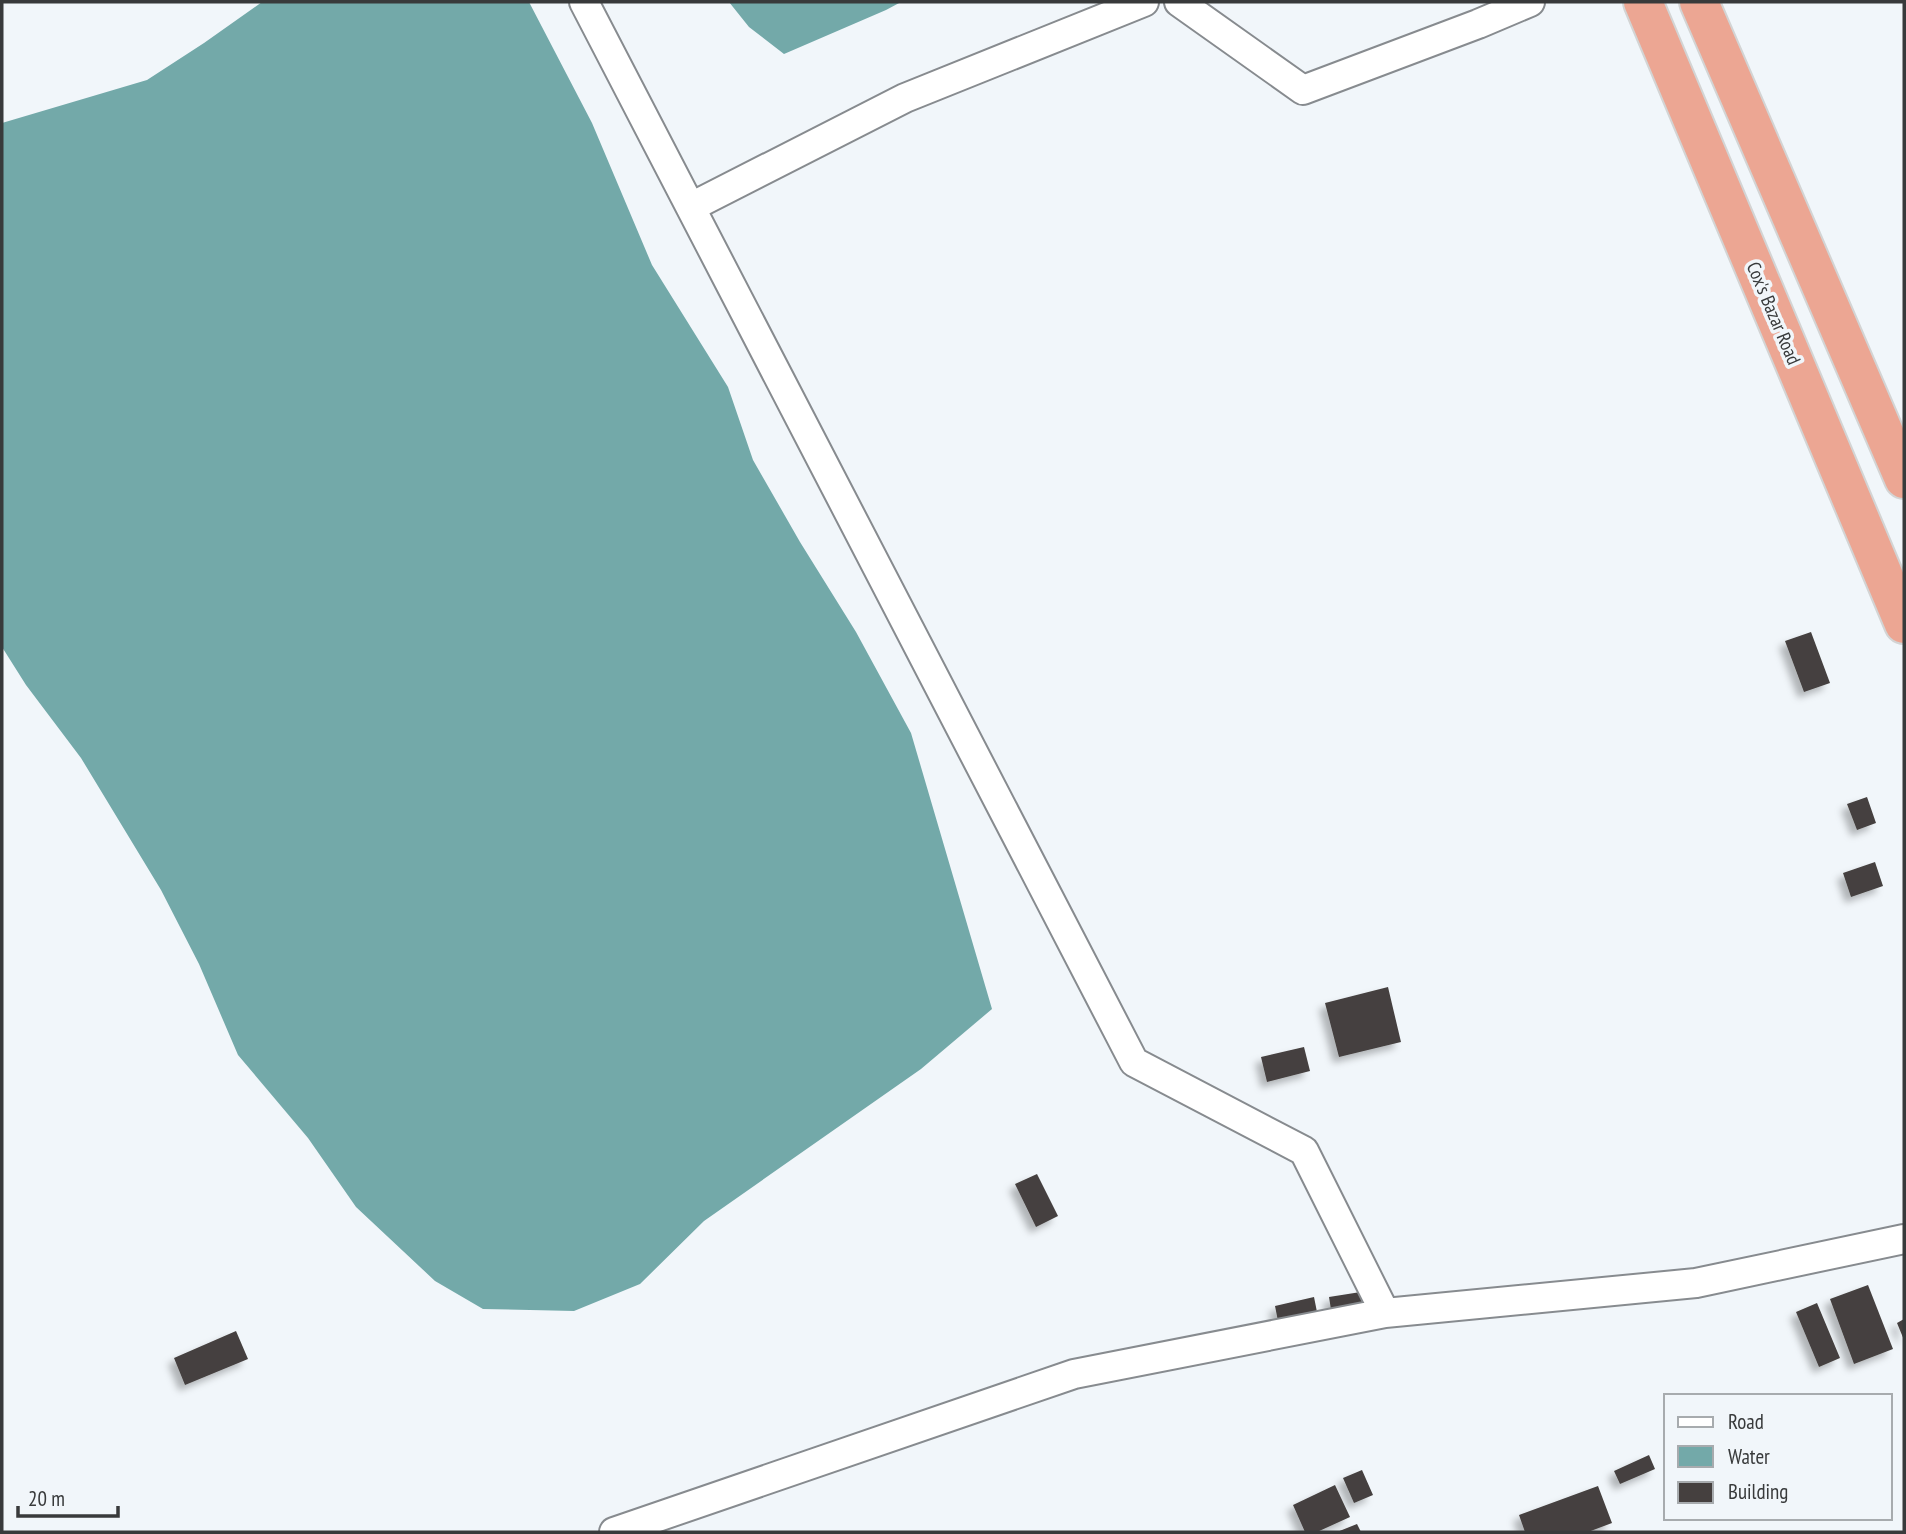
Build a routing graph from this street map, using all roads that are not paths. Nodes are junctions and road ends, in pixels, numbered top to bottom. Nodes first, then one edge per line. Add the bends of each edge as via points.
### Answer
1 (584, 2) edge
2 (1144, 2) edge
3 (1179, 2) edge
4 (1530, 2) edge
5 (1643, 2) edge
6 (1699, 2) edge
7 (691, 207) junction
8 (1904, 479) edge
9 (1904, 624) edge
10 (1904, 1240) edge
11 (1385, 1313) junction
12 (614, 1532) edge

1 - 7 street
2 - 7 street via 905,98
3 - 4 street via 1303,90
5 - 9 highway, Cox's Bazar Road
6 - 8 highway
7 - 11 street via 1134,1062 1304,1151
10 - 11 street via 1696,1283
11 - 12 street via 1074,1374

